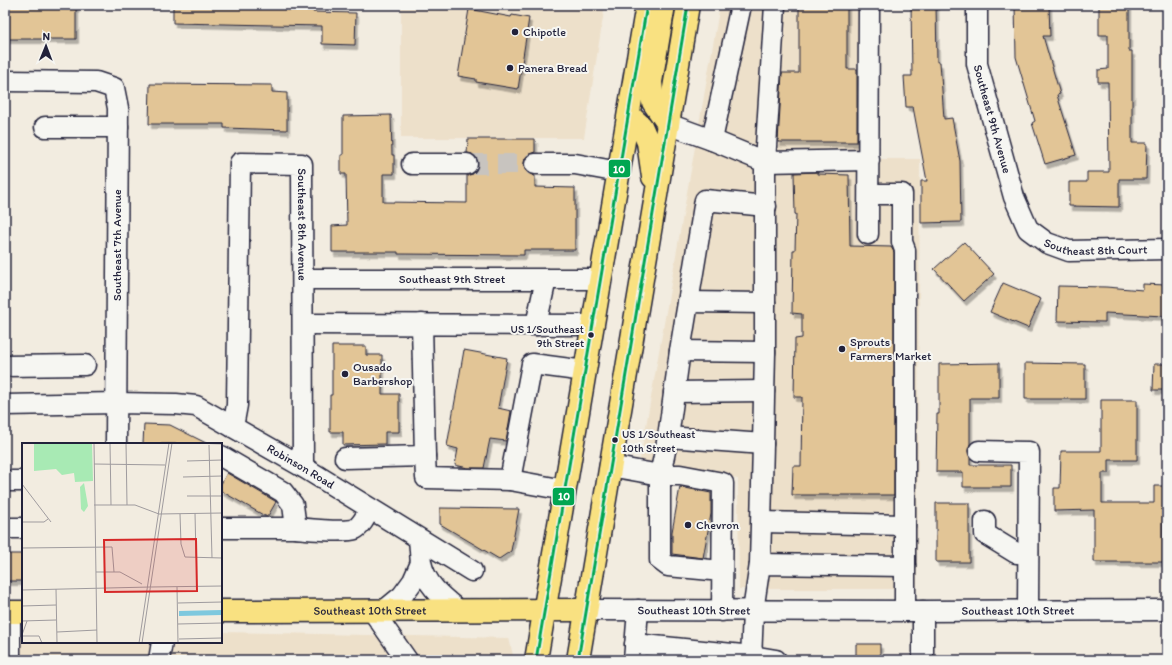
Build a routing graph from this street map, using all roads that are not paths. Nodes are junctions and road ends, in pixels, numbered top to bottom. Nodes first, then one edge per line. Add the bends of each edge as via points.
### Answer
1 (647, 5) edge
2 (664, 5) edge
3 (688, 5) edge
4 (741, 5) edge
5 (775, 5) edge
6 (869, 5) edge
7 (977, 5) edge
8 (5, 81) edge
9 (628, 115) junction
10 (668, 124) junction
11 (45, 127) dead end
12 (118, 127) junction
13 (712, 140) junction
14 (869, 160) junction
15 (765, 162) junction
16 (412, 164) dead end
17 (467, 164) tunnel mouth
18 (535, 164) tunnel mouth
19 (619, 172) junction
20 (869, 194) junction
21 (656, 196) junction
22 (766, 206) junction
23 (1028, 229) joint
24 (868, 234) dead end
25 (1167, 249) edge
26 (303, 279) junction
27 (546, 279) junction
28 (601, 279) junction
29 (688, 302) junction
30 (765, 303) junction
31 (303, 324) junction
32 (422, 324) junction
33 (536, 325) junction
34 (592, 326) junction
35 (680, 350) junction
36 (765, 352) junction
37 (85, 365) dead end
38 (5, 366) edge
39 (585, 371) junction
40 (764, 391) junction
41 (674, 392) junction
42 (116, 403) junction
43 (5, 405) edge
44 (237, 429) junction
45 (668, 437) junction
46 (116, 443) edge
47 (763, 444) junction
48 (979, 451) dead end
49 (222, 454) edge
50 (425, 456) junction
51 (222, 457) edge
52 (345, 458) dead end
53 (610, 466) junction
54 (303, 467) junction
55 (660, 475) junction
56 (510, 480) junction
57 (5, 481) edge
58 (22, 481) edge
59 (565, 490) junction
60 (370, 509) junction
61 (985, 521) dead end
62 (762, 522) junction
63 (905, 526) junction
64 (5, 528) edge
65 (22, 528) edge
66 (222, 528) edge
67 (296, 528) junction
68 (419, 540) junction
69 (1028, 552) junction
70 (421, 563) junction
71 (760, 564) junction
72 (905, 566) junction
73 (472, 571) dead end
74 (722, 571) junction
75 (379, 610) junction
76 (458, 610) junction
77 (545, 610) junction
78 (586, 610) junction
79 (638, 610) junction
80 (1167, 610) edge
81 (222, 611) edge
82 (722, 611) junction
83 (753, 611) junction
84 (914, 611) junction
85 (1028, 611) junction
86 (13, 612) edge
87 (162, 643) edge
88 (634, 652) edge
89 (752, 658) edge
90 (10, 660) edge
91 (160, 660) edge
92 (407, 660) edge
93 (536, 660) edge
94 (578, 660) edge
95 (776, 660) edge
96 (923, 660) edge

1 - 9 main road
2 - 10 main road via 651,82 654,102
3 - 10 main road
4 - 13 street
5 - 15 street
6 - 14 street
7 - 23 street, Southeast 9th Avenue via 977,64 1014,197
8 - 12 street, Southeast 7th Avenue via 96,82 114,88
9 - 19 main road
9 - 21 main road via 641,126 648,142
10 - 13 street
10 - 21 main road
11 - 12 street
12 - 42 street, Southeast 7th Avenue
13 - 15 street
14 - 15 street
14 - 20 street
15 - 22 street
16 - 17 street
18 - 19 street via 575,164
19 - 28 main road
20 - 24 street
20 - 63 street via 902,194 902,242 905,250
21 - 53 main road
22 - 29 street via 705,200
22 - 30 street
23 - 25 street, Southeast 8th Court via 1047,242 1069,251
26 - 27 street, Southeast 9th Street
26 - 31 street, Southeast 8th Avenue
26 - 44 street, Southeast 8th Avenue via 302,164 240,163
27 - 28 street, Southeast 9th Street
27 - 33 street
28 - 34 main road
29 - 30 street
29 - 35 street
30 - 36 street
31 - 32 street
31 - 54 street, Southeast 8th Avenue
32 - 33 street
32 - 50 street
33 - 34 street
34 - 39 main road
35 - 36 street
35 - 41 street
36 - 40 street
37 - 38 street
39 - 56 street via 532,364
39 - 59 main road
40 - 41 street
40 - 47 street
41 - 45 street
42 - 43 street
42 - 44 street, Robinson Road via 196,406
42 - 46 street, Southeast 7th Avenue
44 - 49 street
44 - 54 street, Robinson Road
45 - 47 street
45 - 55 street
47 - 62 street
48 - 69 street via 1029,452
50 - 52 street
50 - 56 street via 426,478
51 - 67 street via 283,492 292,505
53 - 55 street
53 - 78 main road
54 - 60 street, Robinson Road
55 - 74 street via 660,560 668,566
55 - 74 street via 680,475 723,483
56 - 59 street
57 - 58 street
59 - 77 main road
60 - 67 street via 361,524 354,529
60 - 68 street, Robinson Road
61 - 69 street via 985,534 1016,553
62 - 63 street
62 - 71 street
63 - 72 street
64 - 65 street
66 - 67 street
68 - 70 street
68 - 73 street, Robinson Road
69 - 85 street
70 - 75 street via 413,581 402,596
70 - 76 street via 427,579 438,594
71 - 72 street
71 - 83 street
72 - 84 street
74 - 82 street
75 - 76 main road, Southeast 10th Street
75 - 81 main road, Southeast 10th Street
75 - 92 street
76 - 77 main road, Southeast 10th Street
77 - 78 main road, Southeast 10th Street
77 - 93 main road
78 - 79 street, Southeast 10th Street
78 - 94 main road
79 - 82 street, Southeast 10th Street
79 - 88 street
80 - 85 street, Southeast 10th Street
82 - 83 street, Southeast 10th Street
83 - 84 street, Southeast 10th Street
83 - 89 street
84 - 85 street, Southeast 10th Street
84 - 96 street
86 - 90 street
87 - 91 street
88 - 89 street
89 - 95 street

